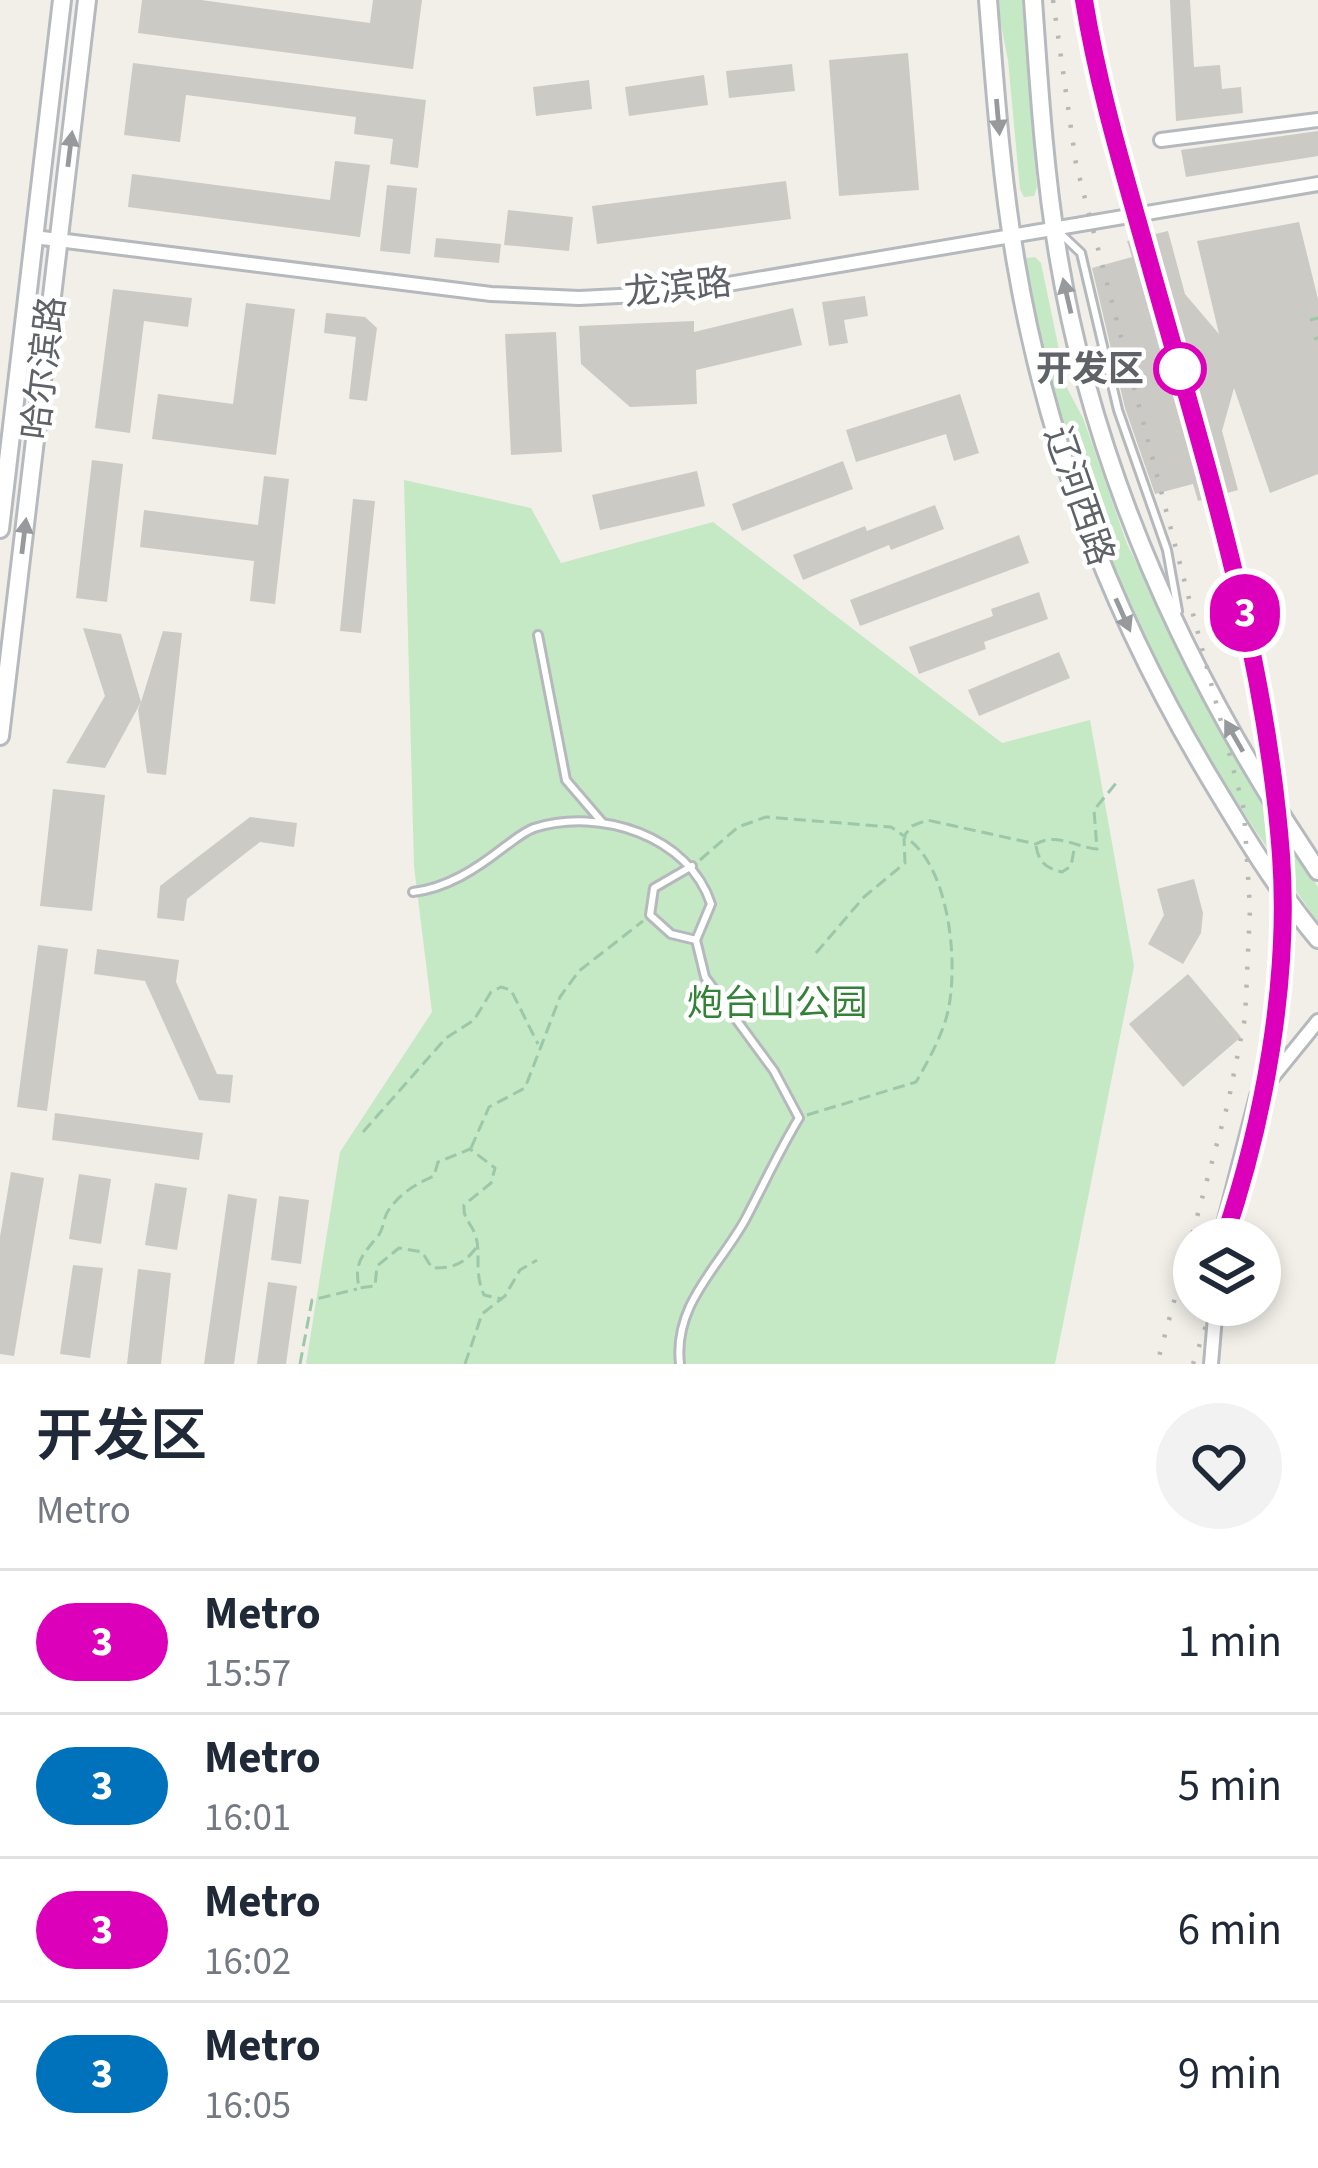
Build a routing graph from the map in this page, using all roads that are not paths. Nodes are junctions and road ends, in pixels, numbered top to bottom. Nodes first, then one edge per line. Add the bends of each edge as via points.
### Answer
1 (46, 0) edge
2 (62, 0) edge
3 (87, 0) edge
4 (988, 0) edge
5 (1033, 0) edge
6 (58, 34) junction
7 (1318, 120) edge
8 (1161, 140) dead end
9 (1318, 184) edge
10 (1054, 228) junction
11 (1012, 236) junction
12 (34, 238) junction
13 (59, 240) junction
14 (0, 529) edge
15 (538, 635) dead end
16 (0, 736) edge
17 (604, 824) junction
18 (692, 866) junction
19 (1318, 872) edge
20 (413, 892) dead end
21 (1318, 939) edge
22 (696, 940) junction
23 (1318, 1021) edge
24 (1225, 1218) edge
25 (1214, 1326) edge
26 (680, 1364) edge
27 (1211, 1364) edge

1 - 6 main road
2 - 6 main road, 哈尔滨路
13 -> 3 main road, 哈尔滨路
4 -> 11 main road, 辽河西路
5 - 10 main road, 辽河西路
6 - 12 main road, 哈尔滨路
7 - 8 street
9 - 10 street, 龙滨路
10 - 11 street, 龙滨路
19 -> 10 main road, 辽河西路 via 1256,774 1150,573 1089,392
11 - 13 street, 龙滨路 via 659,294 579,298
11 -> 21 main road, 辽河西路 via 1053,422 1110,587 1186,738
12 - 13 street, 龙滨路
12 - 14 main road, 哈尔滨路
16 -> 13 main road, 哈尔滨路
15 - 17 lane via 566,781
17 - 18 lane via 625,826
17 - 20 lane via 530,829 439,889
18 - 22 lane via 711,904
18 - 22 lane via 654,888 650,915 671,934
22 - 26 lane via 705,977 799,1118 689,1304 677,1343
23 - 24 street via 1257,1096
25 - 27 street

